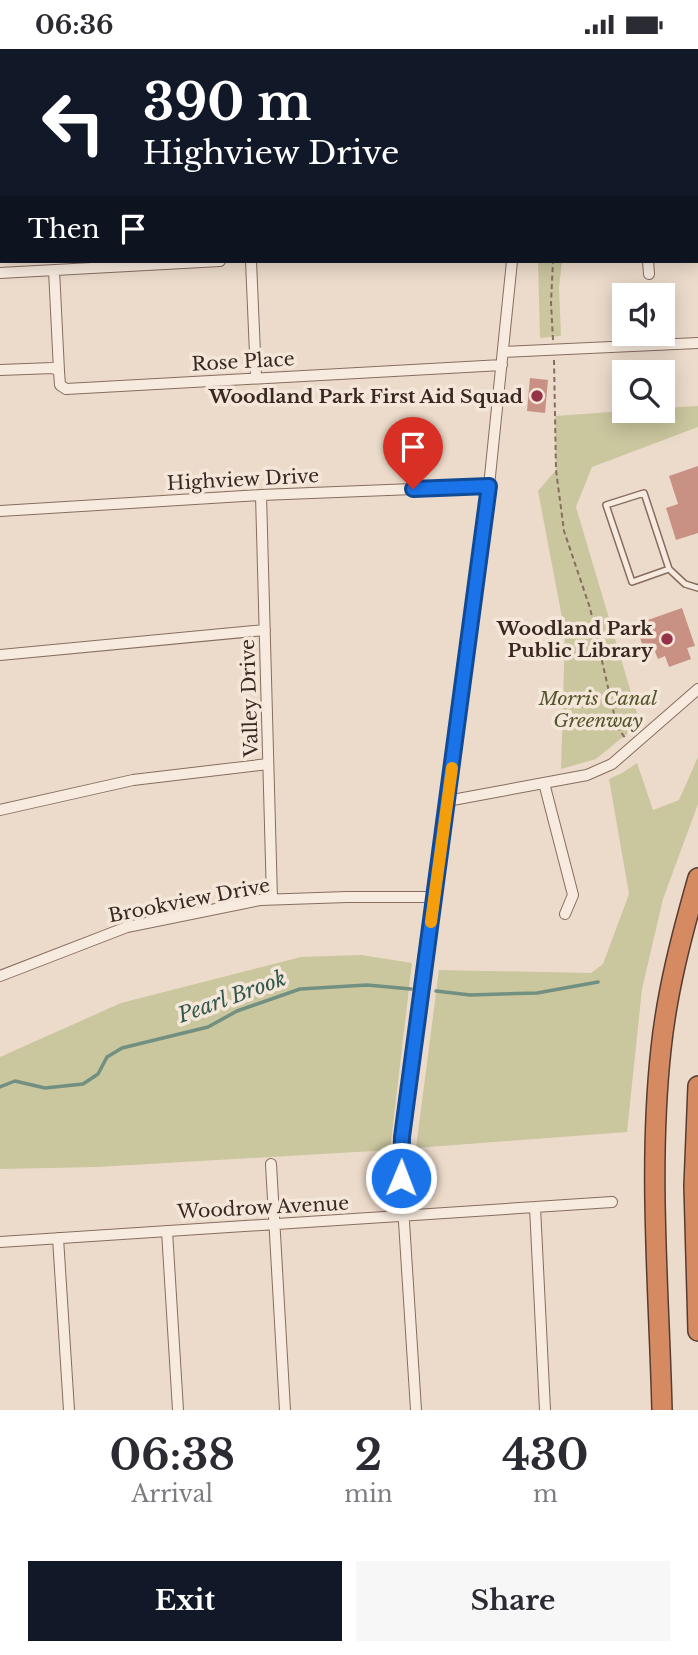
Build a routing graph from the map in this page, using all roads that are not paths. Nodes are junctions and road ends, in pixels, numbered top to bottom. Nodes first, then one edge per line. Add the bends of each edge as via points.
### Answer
1 (183, 263) edge
2 (251, 263) edge
3 (512, 263) edge
4 (648, 263) edge
5 (54, 270) junction
6 (0, 273) edge
7 (649, 274) dead end
8 (698, 342) edge
9 (503, 352) junction
10 (502, 365) junction
11 (0, 370) edge
12 (59, 371) junction
13 (256, 377) junction
14 (489, 486) junction
15 (261, 495) junction
16 (0, 510) edge
17 (669, 569) junction
18 (698, 588) edge
19 (265, 630) junction
20 (0, 655) edge
21 (698, 689) edge
22 (268, 764) junction
23 (544, 783) junction
24 (447, 801) junction
25 (0, 810) edge
26 (698, 878) edge
27 (435, 897) junction
28 (272, 899) junction
29 (565, 914) dead end
30 (0, 976) edge
31 (698, 1087) edge
32 (271, 1164) dead end
33 (612, 1202) dead end
34 (535, 1207) junction
35 (403, 1216) junction
36 (274, 1225) junction
37 (167, 1231) junction
38 (58, 1238) junction
39 (0, 1242) edge
40 (698, 1331) edge
41 (69, 1410) edge
42 (178, 1410) edge
43 (285, 1410) edge
44 (416, 1410) edge
45 (545, 1410) edge
46 (662, 1410) edge

1 - 5 street
2 - 13 street
3 - 9 street
4 - 7 street
5 - 6 street
5 - 12 street
8 - 9 street
9 - 10 street
10 - 13 street, Rose Place
10 - 14 street
11 - 12 street via 48,367
12 - 13 street, Rose Place via 60,385 66,389
14 - 15 street, Highview Drive
14 - 24 street
15 - 16 street, Highview Drive
15 - 19 street, Valley Drive
17 - 17 lane via 643,493 606,505 632,582
17 - 18 lane via 685,584
19 - 20 street
19 - 22 street, Valley Drive
21 - 23 street via 612,764 587,775
22 - 25 street via 133,780
22 - 28 street, Valley Drive
23 - 24 street
23 - 29 street via 573,895
24 - 27 street
26 - 46 highway via 667,1007 658,1090 656,1222
27 - 28 street, Brookview Drive
27 - 35 street via 402,1137
28 - 30 street, Brookview Drive via 127,927
31 - 40 highway via 694,1186
32 - 36 street
33 - 34 street, Woodrow Avenue
34 - 35 street, Woodrow Avenue
34 - 45 street
35 - 36 street, Woodrow Avenue
35 - 44 street
36 - 37 street, Woodrow Avenue
36 - 43 street
37 - 38 street, Woodrow Avenue
37 - 42 street
38 - 39 street, Woodrow Avenue
38 - 41 street

